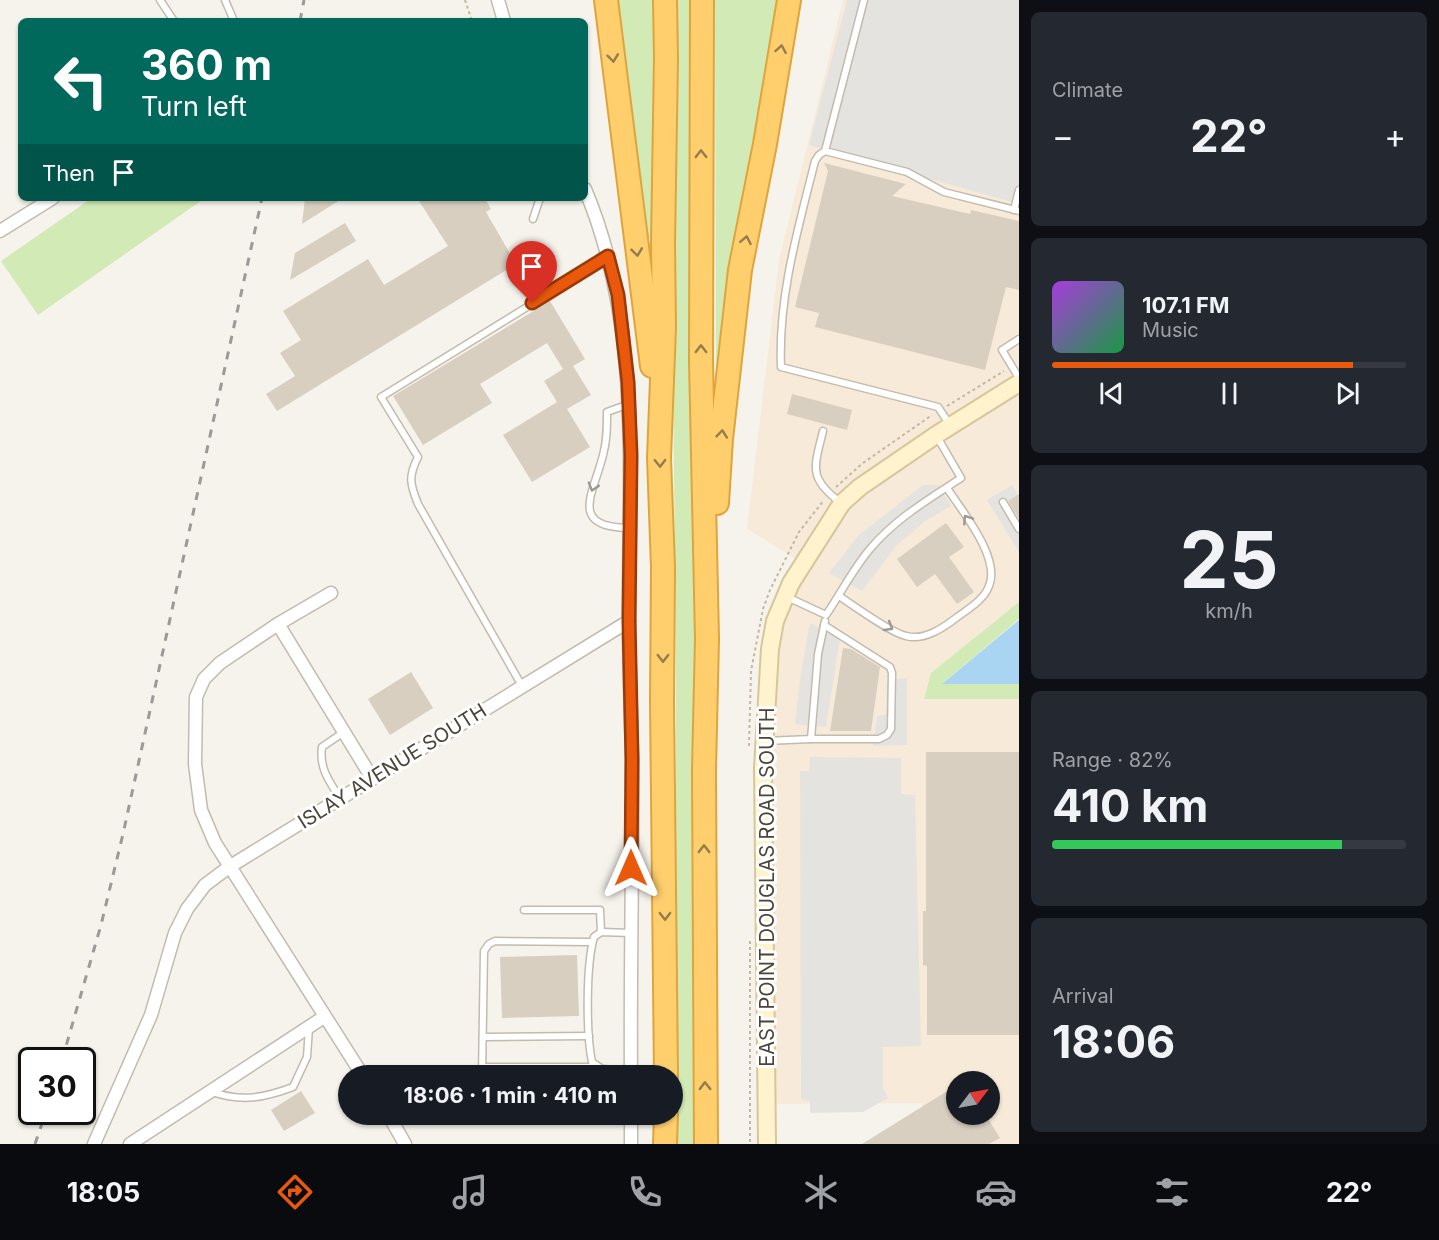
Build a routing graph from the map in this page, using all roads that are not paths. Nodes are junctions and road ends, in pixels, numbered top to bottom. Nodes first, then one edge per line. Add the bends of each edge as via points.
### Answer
1 (160, 0) edge
2 (225, 0) edge
3 (498, 0) edge
4 (606, 0) edge
5 (665, 0) edge
6 (702, 0) edge
7 (789, 0) edge
8 (864, 0) edge
9 (172, 18) edge
10 (233, 18) edge
11 (503, 18) edge
12 (825, 151) junction
13 (1019, 190) edge
14 (588, 196) edge
15 (48, 201) edge
16 (539, 201) edge
17 (1016, 211) edge
18 (533, 219) dead end
19 (0, 231) edge
20 (608, 256) junction
21 (1019, 339) edge
22 (1019, 381) edge
23 (629, 404) junction
24 (661, 405) junction
25 (943, 430) junction
26 (823, 431) dead end
27 (947, 488) junction
28 (836, 499) junction
29 (1002, 502) dead end
30 (630, 528) junction
31 (1019, 529) edge
32 (331, 593) dead end
33 (785, 596) junction
34 (839, 596) junction
35 (826, 615) junction
36 (629, 621) junction
37 (278, 624) junction
38 (824, 625) junction
39 (706, 639) junction
40 (522, 686) junction
41 (344, 732) junction
42 (811, 739) junction
43 (765, 741) junction
44 (372, 778) junction
45 (340, 798) junction
46 (229, 867) junction
47 (524, 910) dead end
48 (601, 932) junction
49 (631, 933) junction
50 (592, 942) junction
51 (324, 1017) junction
52 (309, 1028) junction
53 (589, 1036) junction
54 (483, 1037) junction
55 (356, 1065) edge
56 (482, 1065) edge
57 (595, 1065) edge
58 (631, 1065) edge
59 (666, 1065) edge
60 (212, 1092) junction
61 (394, 1125) edge
62 (631, 1125) edge
63 (666, 1125) edge
64 (94, 1144) edge
65 (130, 1144) edge
66 (405, 1144) edge
67 (631, 1144) edge
68 (665, 1144) edge
69 (706, 1144) edge
70 (767, 1144) edge

1 - 9 lane
2 - 10 lane
3 - 11 street
4 -> 24 highway via 654,384
5 - 24 highway
39 -> 6 highway via 701,360
39 -> 7 highway via 721,439 740,270
8 - 12 lane
12 - 17 lane via 907,172 944,192
12 - 25 lane via 815,161 790,258 780,342 781,367 938,407
13 - 17 lane
14 - 20 street
15 - 19 street
16 - 18 lane
20 - 23 street via 618,295
20 - 40 lane via 381,397 418,457 410,483 418,504
21 - 22 lane via 1002,350
22 - 25 street, EAST POINT DOUGLAS ROAD SOUTH
23 - 30 street
23 -> 30 lane via 607,412 607,438 589,504 595,519 603,525
24 -> 59 highway
25 - 27 lane via 961,478
25 - 28 street, EAST POINT DOUGLAS ROAD SOUTH
26 - 28 lane via 815,472
27 - 34 lane via 895,524 870,548
34 -> 27 lane via 905,636 919,637 946,626 985,593 992,578 985,549
28 - 33 street, EAST POINT DOUGLAS ROAD SOUTH
29 - 31 lane
30 - 36 street
32 - 37 street
33 - 35 lane
33 - 43 street, EAST POINT DOUGLAS ROAD SOUTH via 770,649
34 - 35 lane
35 - 38 lane
36 - 40 street, ISLAY AVENUE SOUTH
36 - 49 street
37 - 41 street
37 - 46 street via 220,663 204,679 196,697 195,764 201,810
38 - 42 lane
38 - 42 lane via 890,667 891,729 879,739
69 -> 39 highway
40 - 44 street, ISLAY AVENUE SOUTH
41 - 44 street
41 - 45 lane via 322,747 321,756 325,775
42 - 43 lane
43 - 70 street, EAST POINT DOUGLAS ROAD SOUTH
44 - 45 street, ISLAY AVENUE SOUTH
45 - 46 street, ISLAY AVENUE SOUTH
46 - 51 street
46 - 64 street, ISLAY AVENUE SOUTH via 206,885 175,933 151,1015
47 - 48 lane via 600,910
48 - 49 lane
48 - 50 lane
49 - 58 street
50 - 53 lane
50 - 54 lane via 489,944 484,951
51 - 52 street
51 - 55 street
52 - 60 street
52 - 60 lane via 308,1058 293,1087 252,1098
53 - 54 lane
53 - 57 lane
54 - 56 lane
60 - 65 street
61 - 66 street
62 - 67 street
63 - 68 highway

